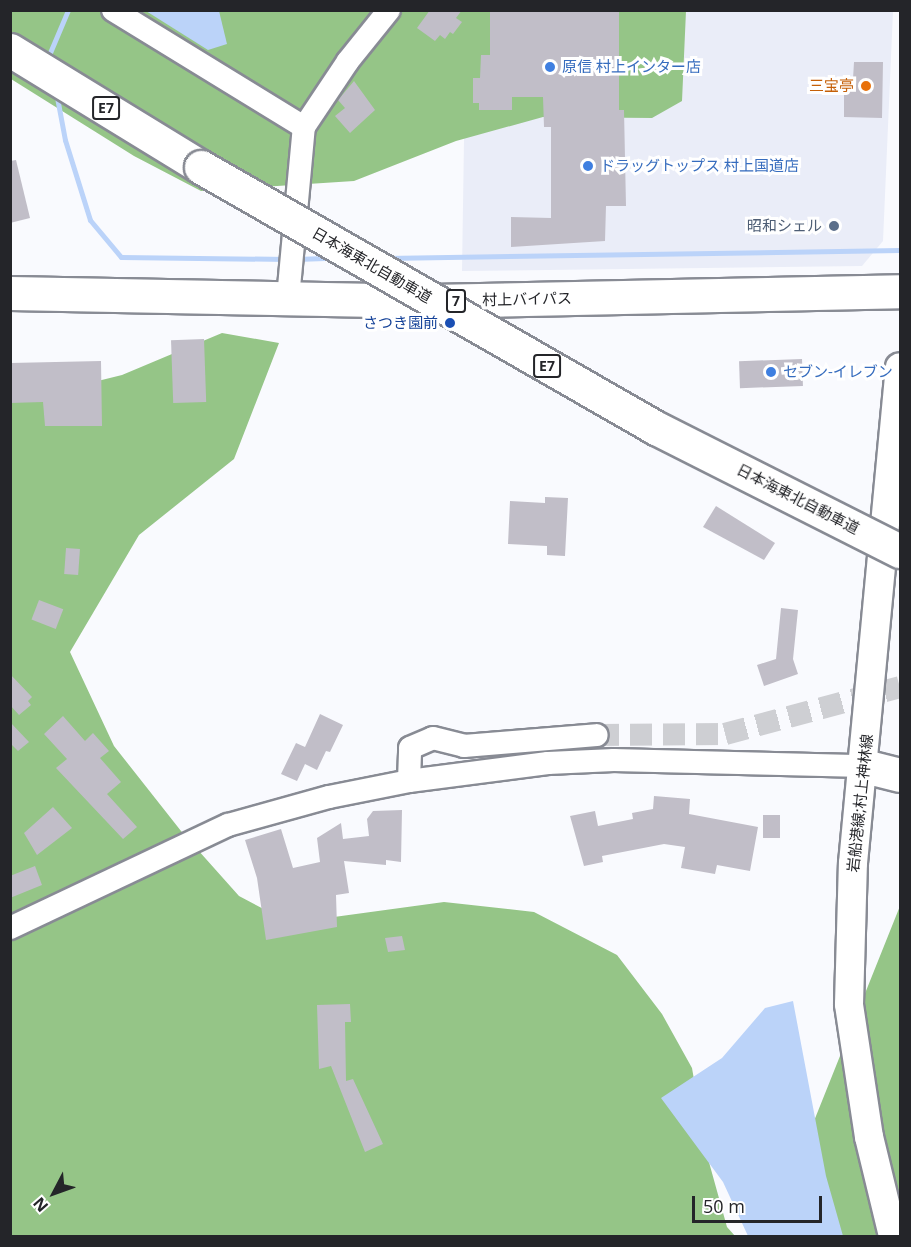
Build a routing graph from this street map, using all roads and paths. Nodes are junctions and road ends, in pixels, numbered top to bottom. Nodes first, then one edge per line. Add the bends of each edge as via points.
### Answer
1 (113, 10) edge
2 (389, 10) edge
3 (10, 50) edge
4 (304, 127) junction
5 (900, 291) edge
6 (10, 293) edge
7 (288, 298) junction
8 (900, 367) edge
9 (900, 551) edge
10 (597, 735) tunnel mouth
11 (864, 766) junction
12 (900, 769) edge
13 (900, 775) edge
14 (409, 781) junction
15 (10, 928) edge
16 (893, 1236) edge

1 - 4 street
2 - 4 street via 348,61
3 - 9 highway, 日本海東北自動車道 / E7, bridge via 201,167 656,428
4 - 7 street
5 - 7 highway, 村上バイパス / 7 via 430,301
6 - 7 highway, 村上バイパス / 7
8 - 11 main road, 岩船港線;村上神林線
10 - 14 street via 464,746 433,738 410,748
11 - 12 highway
11 - 13 highway
11 - 14 street via 614,760 548,763
11 - 16 main road, 岩船港線;村上神林線 via 853,863 849,1004 869,1137
14 - 15 street via 329,797 228,825

